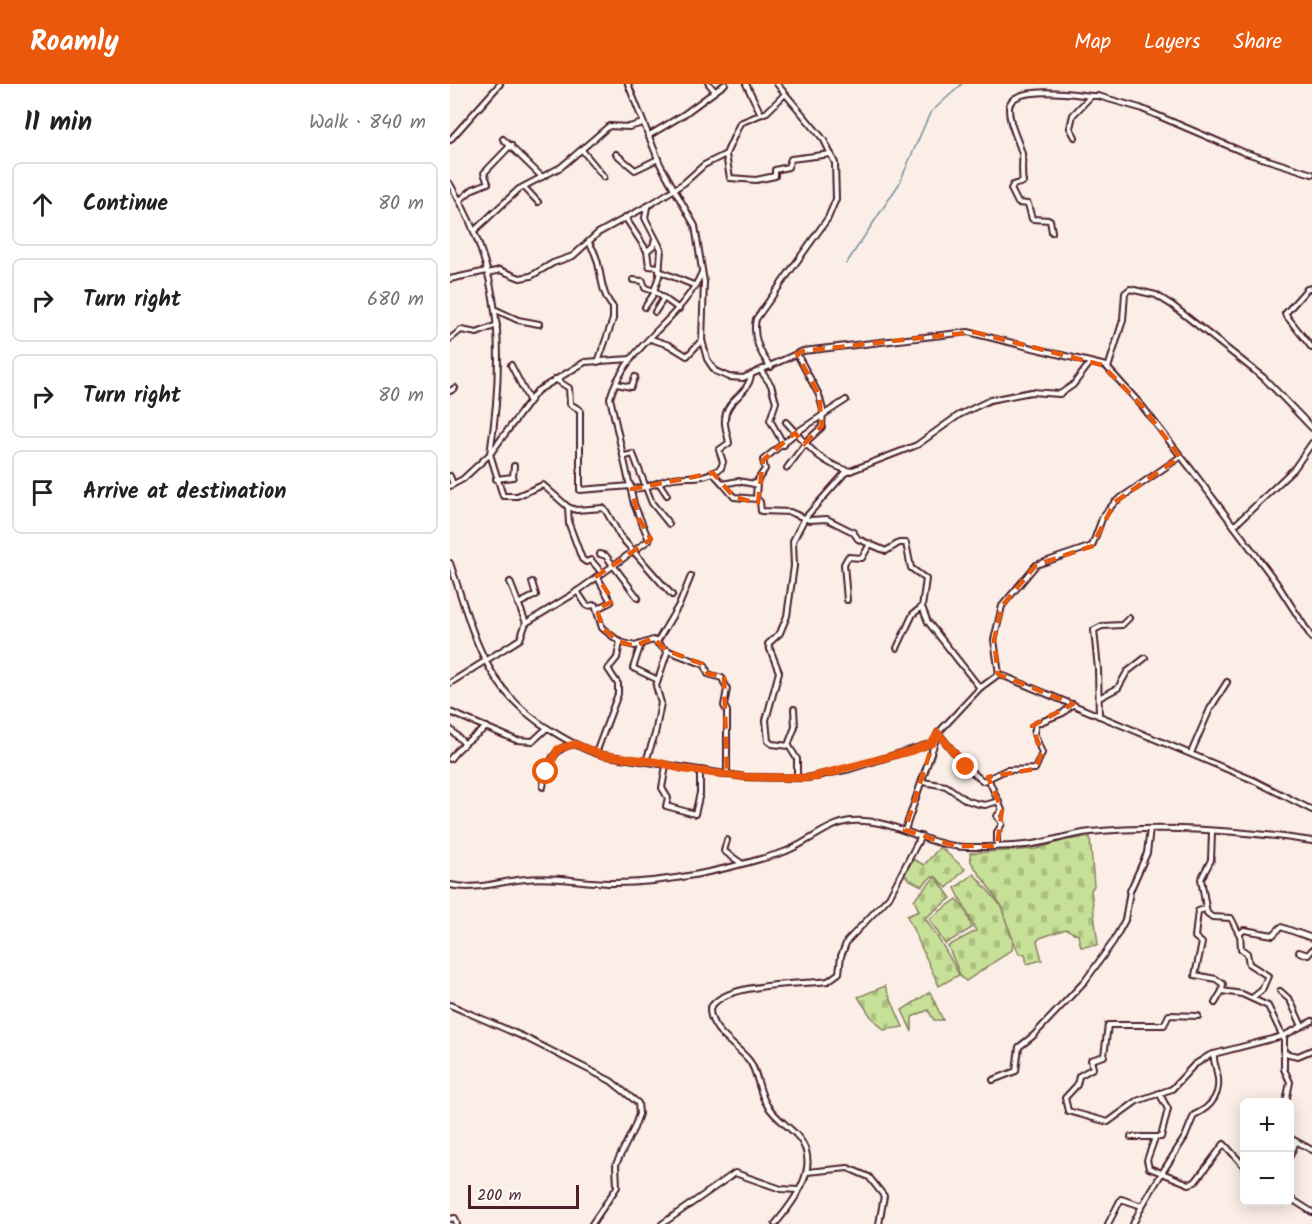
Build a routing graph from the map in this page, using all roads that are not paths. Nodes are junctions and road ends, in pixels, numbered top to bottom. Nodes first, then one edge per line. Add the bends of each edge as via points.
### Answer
1 (500, 84) edge
2 (628, 84) edge
3 (709, 84) edge
4 (725, 84) edge
5 (746, 84) edge
6 (777, 84) edge
7 (714, 90) junction
8 (784, 94) junction
9 (1091, 96) junction
10 (761, 114) junction
11 (643, 123) junction
12 (648, 136) junction
13 (1075, 137) dead end
14 (503, 139) dead end
15 (450, 140) edge
16 (511, 146) junction
17 (582, 150) junction
18 (831, 153) junction
19 (616, 154) dead end
20 (726, 154) junction
21 (658, 159) junction
22 (1312, 174) edge
23 (542, 177) junction
24 (604, 177) dead end
25 (450, 184) edge
26 (524, 187) junction
27 (674, 189) junction
28 (460, 200) junction
29 (537, 202) dead end
30 (647, 206) junction
31 (626, 217) junction
32 (475, 230) junction
33 (1052, 232) dead end
34 (655, 239) junction
35 (589, 243) junction
36 (647, 250) junction
37 (659, 269) junction
38 (703, 270) junction
39 (488, 272) junction
40 (450, 279) edge
41 (633, 280) dead end
42 (696, 286) junction
43 (1312, 288) edge
44 (654, 292) junction
45 (664, 298) junction
46 (645, 307) dead end
47 (679, 309) junction
48 (496, 310) junction
49 (655, 312) dead end
50 (539, 324) dead end
51 (497, 325) junction
52 (450, 339) edge
53 (651, 339) junction
54 (702, 340) junction
55 (1312, 348) edge
56 (797, 354) junction
57 (632, 359) junction
58 (598, 362) junction
59 (1090, 363) junction
60 (512, 365) dead end
61 (771, 367) junction
62 (1108, 368) junction
63 (761, 371) junction
64 (752, 376) junction
65 (635, 377) dead end
66 (555, 379) junction
67 (617, 384) junction
68 (455, 388) dead end
69 (450, 391) edge
70 (529, 400) junction
71 (846, 400) dead end
72 (823, 416) junction
73 (786, 422) dead end
74 (1312, 428) edge
75 (795, 433) junction
76 (1312, 443) edge
77 (784, 444) junction
78 (804, 445) junction
79 (490, 454) junction
80 (625, 456) junction
81 (1180, 458) junction
82 (514, 466) dead end
83 (786, 468) dead end
84 (851, 471) junction
85 (713, 473) junction
86 (450, 476) edge
87 (496, 479) junction
88 (758, 481) junction
89 (658, 483) junction
90 (723, 484) junction
91 (451, 485) edge
92 (631, 488) junction
93 (645, 489) junction
94 (667, 495) dead end
95 (757, 499) junction
96 (568, 507) junction
97 (805, 518) junction
98 (669, 524) dead end
99 (1234, 526) junction
100 (870, 544) junction
101 (633, 551) junction
102 (600, 554) dead end
103 (450, 563) edge
104 (613, 565) junction
105 (602, 573) junction
106 (597, 576) junction
107 (691, 576) dead end
108 (510, 582) dead end
109 (532, 582) dead end
110 (577, 591) junction
111 (672, 595) dead end
112 (638, 598) dead end
113 (847, 600) dead end
114 (518, 604) junction
115 (922, 607) junction
116 (597, 609) junction
117 (1129, 618) dead end
118 (526, 623) junction
119 (1312, 638) edge
120 (620, 642) junction
121 (657, 642) junction
122 (641, 643) junction
123 (897, 648) dead end
124 (668, 651) junction
125 (1145, 658) dead end
126 (484, 661) junction
127 (999, 674) junction
128 (658, 680) junction
129 (1227, 682) dead end
130 (450, 683) edge
131 (980, 687) junction
132 (1099, 698) junction
133 (1073, 704) junction
134 (794, 709) dead end
135 (450, 712) edge
136 (1099, 716) junction
137 (487, 727) junction
138 (547, 728) junction
139 (450, 729) edge
140 (938, 733) junction
141 (464, 743) junction
142 (932, 743) junction
143 (575, 744) junction
144 (788, 745) junction
145 (596, 753) junction
146 (1191, 753) junction
147 (450, 759) edge
148 (646, 760) junction
149 (666, 766) junction
150 (700, 770) junction
151 (727, 775) junction
152 (797, 778) junction
153 (988, 778) junction
154 (923, 782) junction
155 (543, 787) dead end
156 (999, 801) junction
157 (1312, 810) edge
158 (1150, 829) junction
159 (905, 830) junction
160 (1212, 832) junction
161 (921, 836) junction
162 (727, 840) dead end
163 (1312, 841) edge
164 (997, 846) junction
165 (742, 863) junction
166 (450, 885) edge
167 (1206, 908) junction
168 (1240, 933) junction
169 (1312, 938) edge
170 (1312, 950) edge
171 (1299, 952) dead end
172 (1222, 991) junction
173 (1280, 991) dead end
174 (1252, 998) junction
175 (1215, 1003) dead end
176 (450, 1005) edge
177 (1198, 1016) dead end
178 (1312, 1021) edge
179 (1302, 1026) junction
180 (1283, 1036) junction
181 (1312, 1050) edge
182 (1214, 1053) junction
183 (1284, 1053) junction
184 (993, 1080) dead end
185 (1159, 1093) junction
186 (1287, 1098) edge
187 (1131, 1137) dead end
188 (1155, 1138) junction
189 (1296, 1142) joint
190 (1312, 1150) edge
191 (1292, 1152) edge
192 (1240, 1160) edge
193 (807, 1172) junction
194 (1162, 1173) junction
195 (798, 1190) junction
196 (1294, 1201) edge
197 (1142, 1206) junction
198 (1312, 1212) edge
199 (450, 1219) edge
200 (457, 1224) edge
201 (592, 1224) edge
202 (663, 1224) edge
203 (775, 1224) edge
204 (879, 1224) edge
205 (1108, 1224) edge
206 (1133, 1224) edge

1 - 15 street
2 - 11 street
3 - 7 street
4 - 7 street
5 - 10 street
6 - 8 street
7 - 12 street
8 - 10 street via 770,111
8 - 18 street via 817,128
9 - 13 street via 1072,119 1070,130
9 - 22 street via 1140,108 1243,152
9 - 33 street via 1036,88 1015,96 1009,106 1022,157 1023,182 1011,189 1018,203 1028,204 1032,219 1050,220
10 - 20 street via 740,123
11 - 12 street
11 - 17 street via 609,126
12 - 21 street
14 - 16 street
16 - 23 street
16 - 28 street via 484,173 488,183
17 - 23 street
17 - 24 street
18 - 20 street via 791,159 788,167 775,170 773,177 732,180
18 - 61 street via 836,169 834,206 756,319 760,350
19 - 21 street via 635,170
20 - 27 street via 704,165
21 - 27 street
23 - 26 street
25 - 28 street
26 - 29 street
26 - 32 street
27 - 30 street
27 - 38 street via 696,226
28 - 32 street
30 - 31 street
30 - 34 street via 645,218
31 - 35 street via 598,233
31 - 36 street
32 - 39 street
34 - 36 street
34 - 37 street via 661,245
35 - 39 street via 573,256 552,262 531,276 520,278 500,270
35 - 58 street via 596,252 606,301 613,307 613,319
36 - 37 street via 649,266
37 - 42 street
37 - 44 street
38 - 42 street
38 - 54 street
39 - 40 street
39 - 48 street
41 - 44 street via 643,281 645,288
42 - 47 street
43 - 55 street via 1285,314
44 - 45 street
44 - 46 street
45 - 47 street
45 - 49 street
47 - 53 street
48 - 50 street
48 - 51 street
51 - 52 street via 477,333 460,330
51 - 79 street
53 - 54 street via 687,356
53 - 57 street
54 - 64 street via 710,366 717,373 736,378
56 - 59 street via 818,348 974,332
56 - 61 street
56 - 72 street via 819,395
57 - 58 street
57 - 67 street
58 - 66 street via 579,363
59 - 62 street
59 - 84 street via 1073,385 1060,394 1031,392 990,400 958,415 917,445
60 - 70 street
61 - 63 street
62 - 74 street via 1123,320 1125,293 1130,289 1151,293 1172,305 1264,378
62 - 81 street
63 - 64 street
63 - 77 street via 776,402 770,420
64 - 85 street via 744,393 727,407 724,421 729,443 719,450 723,465
65 - 67 street via 631,387
66 - 70 street
66 - 92 street via 569,388 570,404 580,410 580,490
67 - 80 street via 610,398 611,407
68 - 69 street
70 - 79 street
71 - 72 street
72 - 75 street
72 - 78 street via 822,427
73 - 75 street
75 - 77 street
75 - 78 street
76 - 99 street via 1294,469
77 - 88 street via 763,460 765,469
78 - 83 street
78 - 84 street via 821,460
79 - 87 street
79 - 91 street
80 - 92 street
80 - 93 street via 633,454
81 - 99 street
81 - 127 street via 1115,502 1103,516 1092,546 1036,566 1002,606 994,640
82 - 87 street via 513,477
84 - 97 street via 844,473
85 - 89 street
85 - 90 street
86 - 91 street
87 - 96 street via 503,496 518,496 543,485
88 - 90 street
88 - 95 street
89 - 93 street
89 - 94 street
90 - 95 street via 734,496
92 - 93 street
92 - 101 street via 639,519 650,537
93 - 98 street
95 - 97 street via 764,513 790,512
96 - 101 street via 603,508
96 - 105 street via 569,524 582,559 591,560
97 - 100 street via 827,519
97 - 144 street via 793,541 787,616 780,633 768,644 779,672 766,720 768,741
99 - 119 street
100 - 113 street via 862,558 848,557 844,564
100 - 115 street via 886,551 906,543 911,568 926,579
101 - 104 street
101 - 111 street
102 - 104 street
103 - 126 street
104 - 105 street
104 - 112 street
105 - 106 street
106 - 110 street
106 - 116 street via 611,600
107 - 121 street
108 - 114 street
109 - 114 street via 536,595
110 - 116 street via 585,604
110 - 118 street
114 - 118 street
115 - 123 street via 908,623
115 - 131 street via 934,632
116 - 120 street via 602,628
117 - 132 street via 1122,625 1094,630
118 - 126 street via 523,637
120 - 122 street
120 - 145 street via 617,658 608,669 618,684 617,702
121 - 122 street
121 - 124 street
122 - 128 street via 633,668
124 - 128 street
124 - 151 street via 705,665 708,674 724,680
125 - 132 street via 1127,672 1115,690
126 - 130 street
126 - 138 street via 504,692
127 - 131 street
127 - 133 street
128 - 148 street via 656,692 661,703 656,734
129 - 146 street
131 - 140 street
132 - 136 street
133 - 136 street
133 - 153 street via 1063,713 1036,724 1034,733 1042,753 1035,769 1006,770
134 - 144 street via 795,727
135 - 137 street
136 - 146 street
137 - 138 street via 516,740 532,741
137 - 141 street via 471,742
138 - 143 street
139 - 141 street
140 - 142 street
140 - 153 street via 966,767 983,781
141 - 147 street
142 - 152 street via 834,773
142 - 154 street
143 - 145 street
143 - 155 street via 555,752
144 - 152 street via 797,759
145 - 148 street
146 - 157 street
148 - 149 street
149 - 150 street
149 - 150 street via 662,788 668,798 666,806 695,814
150 - 151 street
151 - 152 street
153 - 156 street
154 - 156 street via 946,786 975,803
154 - 159 street
156 - 164 street via 1002,812 997,817 1002,824 997,832
158 - 160 street
158 - 164 street via 1088,832 1032,844
158 - 184 street via 1147,853 1130,891 1125,920 1113,942 1085,981 1019,1047 1016,1071
159 - 161 street
159 - 165 street via 875,822 850,821 797,847
160 - 163 street
160 - 167 street via 1211,860 1201,879
161 - 164 street via 955,846
161 - 193 street via 890,897 848,941 835,978 739,991 720,997 710,1009 719,1030 750,1061 766,1105 802,1143
162 - 165 street via 724,850
165 - 166 street via 657,880 608,883 556,878 482,887
167 - 168 street via 1212,917 1231,918
167 - 172 street via 1198,914 1195,937 1202,943 1195,975 1216,979 1223,984
168 - 169 street via 1244,930 1273,935 1281,927
168 - 174 street via 1241,949 1247,953 1249,964 1268,976 1262,990
170 - 171 street via 1308,955
172 - 174 street
172 - 175 street
173 - 179 street via 1290,1000
174 - 180 street via 1268,1006
176 - 201 street via 611,1081 638,1103 634,1128 616,1164 617,1187
177 - 185 street via 1169,1015 1164,1025 1108,1025 1103,1058 1091,1060 1093,1068 1079,1076 1064,1101 1068,1111 1108,1122 1137,1101
178 - 179 street
179 - 180 street
180 - 182 street
180 - 183 street
181 - 183 street via 1298,1056
182 - 185 street via 1194,1065 1178,1085
182 - 194 street via 1218,1086 1215,1101 1194,1115
183 - 186 street via 1284,1069 1290,1082
185 - 188 street via 1168,1114 1161,1137
187 - 188 street
188 - 194 street via 1147,1160 1149,1168
189 - 190 street
189 - 191 street
192 - 194 street via 1225,1144 1192,1184
193 - 195 street
193 - 204 street via 848,1168 869,1177 884,1196
194 - 197 street
195 - 202 street via 782,1189 735,1173
195 - 203 street
196 - 198 street
197 - 205 street via 1120,1199
197 - 206 street
199 - 200 street via 455,1218

